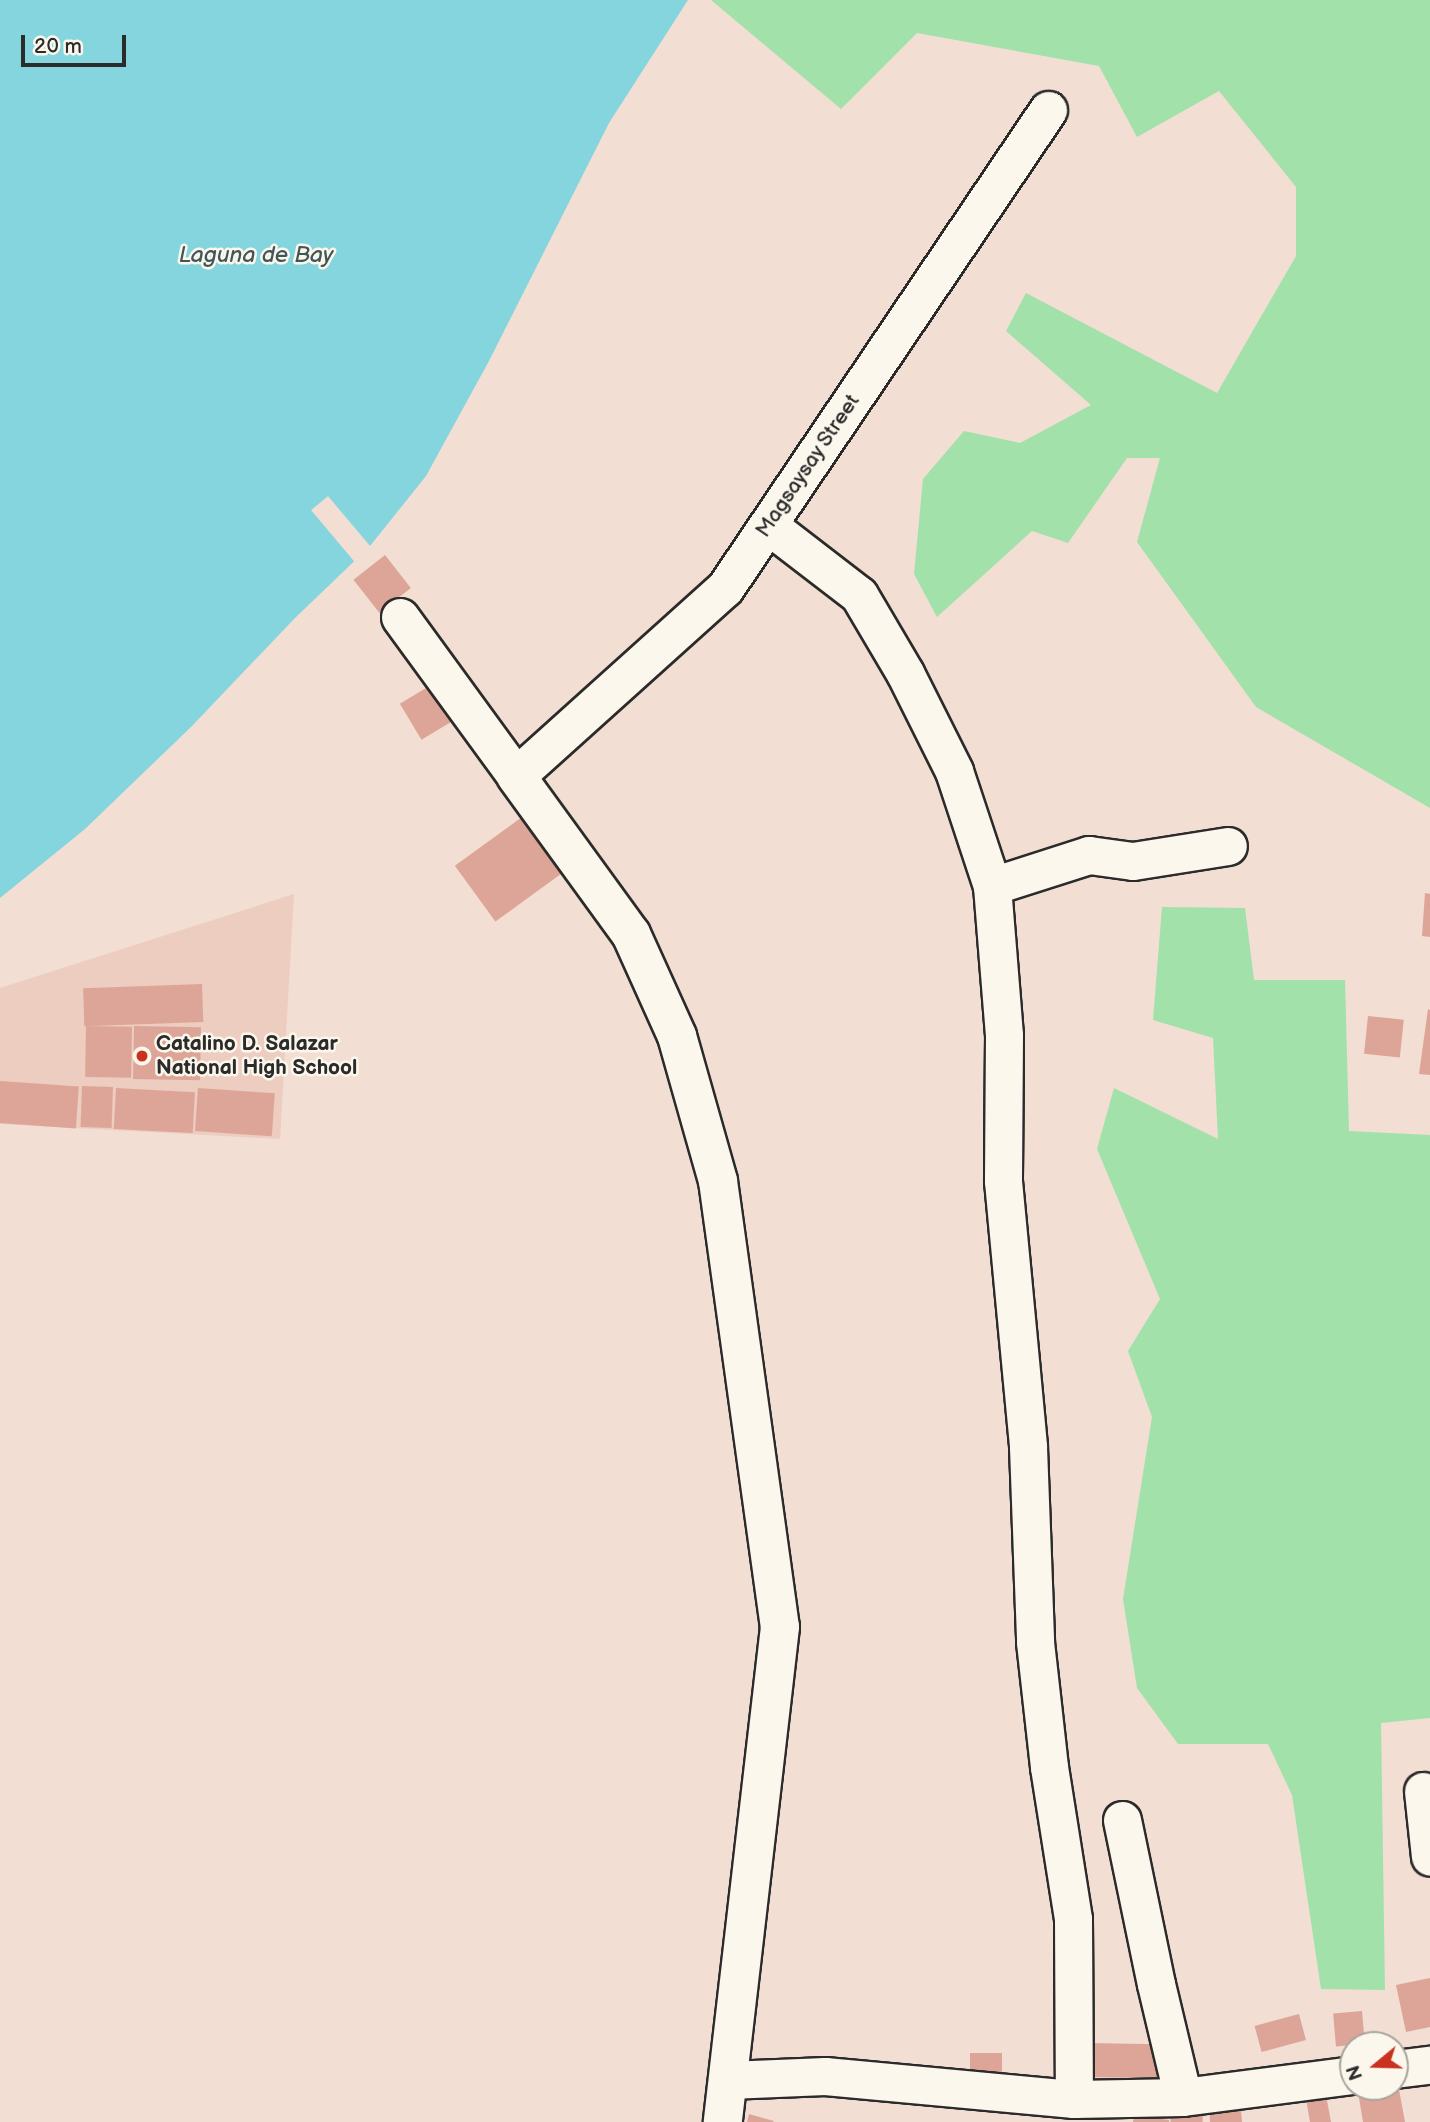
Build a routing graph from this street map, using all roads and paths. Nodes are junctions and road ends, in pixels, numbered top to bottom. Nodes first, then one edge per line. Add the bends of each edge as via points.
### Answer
1 (1048, 110) dead end
2 (768, 526) junction
3 (400, 617) dead end
4 (516, 776) junction
5 (1228, 846) dead end
6 (992, 886) junction
7 (1423, 1791) dead end
8 (1122, 1820) dead end
9 (1430, 1857) edge
10 (1430, 2065) edge
11 (1409, 2067) edge
12 (1339, 2077) edge
13 (728, 2080) junction
14 (1183, 2097) junction
15 (1074, 2099) junction
16 (723, 2122) edge

1 - 2 street, Magsaysay Street
2 - 4 street, Magsaysay Street via 725,588
2 - 6 street via 859,595 954,771
3 - 4 street
4 - 13 street via 631,934 677,1035 718,1181 780,1627
5 - 6 street via 1133,861 1089,855
6 - 15 street via 1004,1035 1003,1181 1028,1447 1035,1642 1073,1920
7 - 9 street
8 - 14 street
10 - 11 street
12 - 14 street
13 - 15 street via 825,2076
13 - 16 street
14 - 15 street

